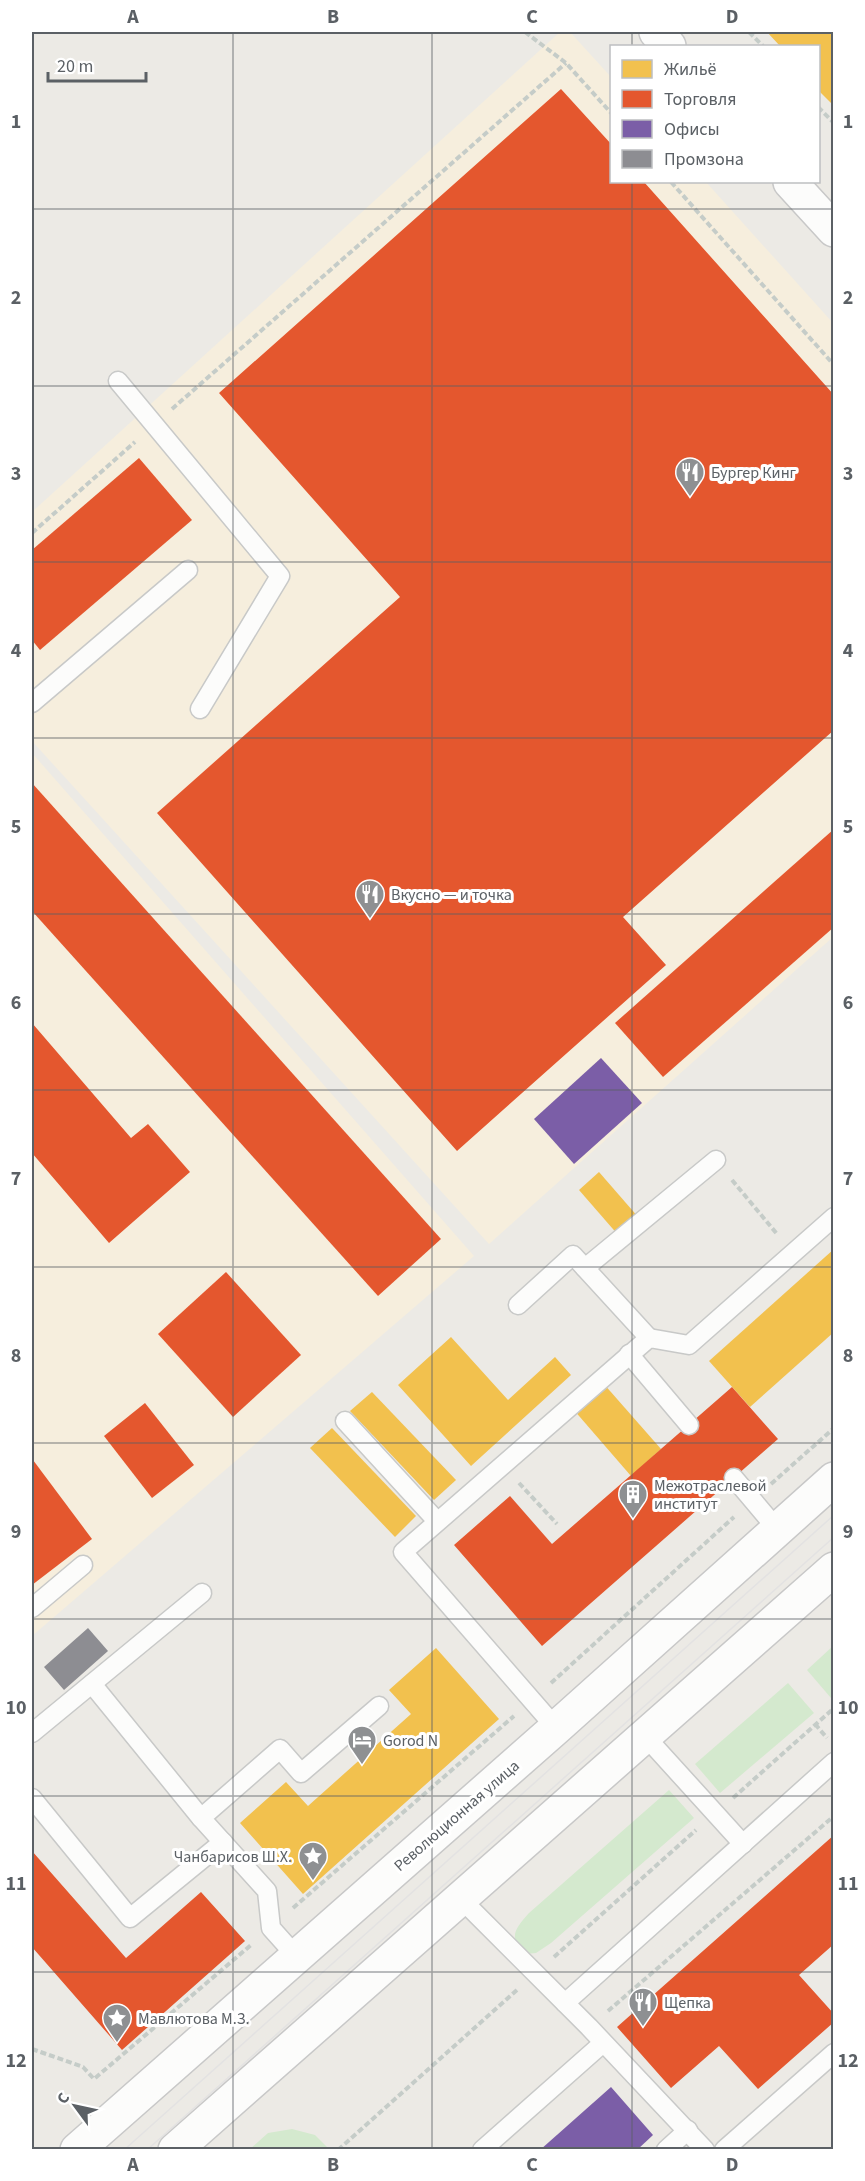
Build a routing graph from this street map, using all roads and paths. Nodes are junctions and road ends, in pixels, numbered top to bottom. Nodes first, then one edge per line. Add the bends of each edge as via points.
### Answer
1 (525, 32) edge
2 (656, 32) edge
3 (749, 32) edge
4 (668, 45) edge
5 (762, 45) edge
6 (566, 63) junction
7 (820, 108) edge
8 (610, 112) edge
9 (834, 123) edge
10 (672, 183) edge
11 (791, 183) edge
12 (834, 230) edge
13 (834, 365) edge
14 (118, 381) dead end
15 (155, 425) junction
16 (32, 533) edge
17 (188, 570) dead end
18 (32, 703) edge
19 (200, 709) dead end
20 (716, 1160) joint
21 (834, 1217) edge
22 (793, 1253) junction
23 (585, 1268) junction
24 (518, 1305) dead end
25 (648, 1338) junction
26 (629, 1354) junction
27 (345, 1421) dead end
28 (689, 1425) dead end
29 (834, 1428) edge
30 (502, 1464) junction
31 (734, 1478) dead end
32 (834, 1479) edge
33 (753, 1501) junction
34 (437, 1521) junction
35 (557, 1524) dead end
36 (777, 1529) junction
37 (83, 1565) dead end
38 (834, 1569) edge
39 (202, 1593) dead end
40 (32, 1608) edge
41 (92, 1684) junction
42 (533, 1700) junction
43 (379, 1706) dead end
44 (834, 1708) edge
45 (815, 1724) junction
46 (556, 1728) junction
47 (32, 1733) edge
48 (645, 1736) junction
49 (834, 1745) edge
50 (834, 1762) edge
51 (32, 1797) edge
52 (715, 1813) junction
53 (834, 1816) edge
54 (201, 1818) junction
55 (223, 1842) junction
56 (743, 1844) junction
57 (461, 1899) junction
58 (271, 1928) junction
59 (296, 1956) junction
60 (536, 1974) junction
61 (565, 2003) junction
62 (589, 2027) junction
63 (603, 2043) junction
64 (32, 2049) edge
65 (834, 2053) edge
66 (688, 2130) junction
67 (77, 2150) edge
68 (175, 2150) edge
69 (338, 2150) edge
70 (482, 2150) edge
71 (666, 2150) edge
72 (705, 2150) edge
73 (724, 2150) edge

1 - 6 path
2 - 4 main road
3 - 5 path
6 - 8 path
6 - 15 path
7 - 9 path
10 - 13 path
11 - 12 main road
14 - 15 lane
15 - 16 path
15 - 19 lane via 280,576
17 - 18 lane
20 - 22 path
20 - 23 lane
21 - 22 lane
22 - 25 lane via 689,1345
23 - 24 lane via 573,1255
23 - 25 lane
25 - 26 lane
26 - 28 lane
26 - 30 lane
27 - 34 lane
29 - 33 path
30 - 34 lane
30 - 35 path
31 - 33 lane
32 - 36 main road, Революционная улица
33 - 36 lane
33 - 42 path
34 - 42 lane via 403,1552
36 - 46 main road, Революционная улица
37 - 40 lane
38 - 48 main road
39 - 41 lane
41 - 47 lane
41 - 54 lane
42 - 46 lane
42 - 58 path
43 - 54 lane via 301,1773 280,1749
44 - 45 path
45 - 49 path
45 - 52 path
46 - 59 main road, Революционная улица
48 - 52 lane
48 - 57 main road
50 - 56 lane
51 - 55 lane via 130,1918
52 - 56 lane
52 - 60 path
53 - 62 path
54 - 55 lane
55 - 58 lane via 267,1891
56 - 61 lane
57 - 60 lane
57 - 68 main road
58 - 59 lane
58 - 64 path via 94,2079 83,2067
59 - 67 main road, Революционная улица
60 - 61 lane
60 - 69 path
61 - 62 lane
62 - 63 lane
63 - 66 lane
63 - 70 lane
65 - 73 lane
66 - 71 lane
66 - 72 lane

